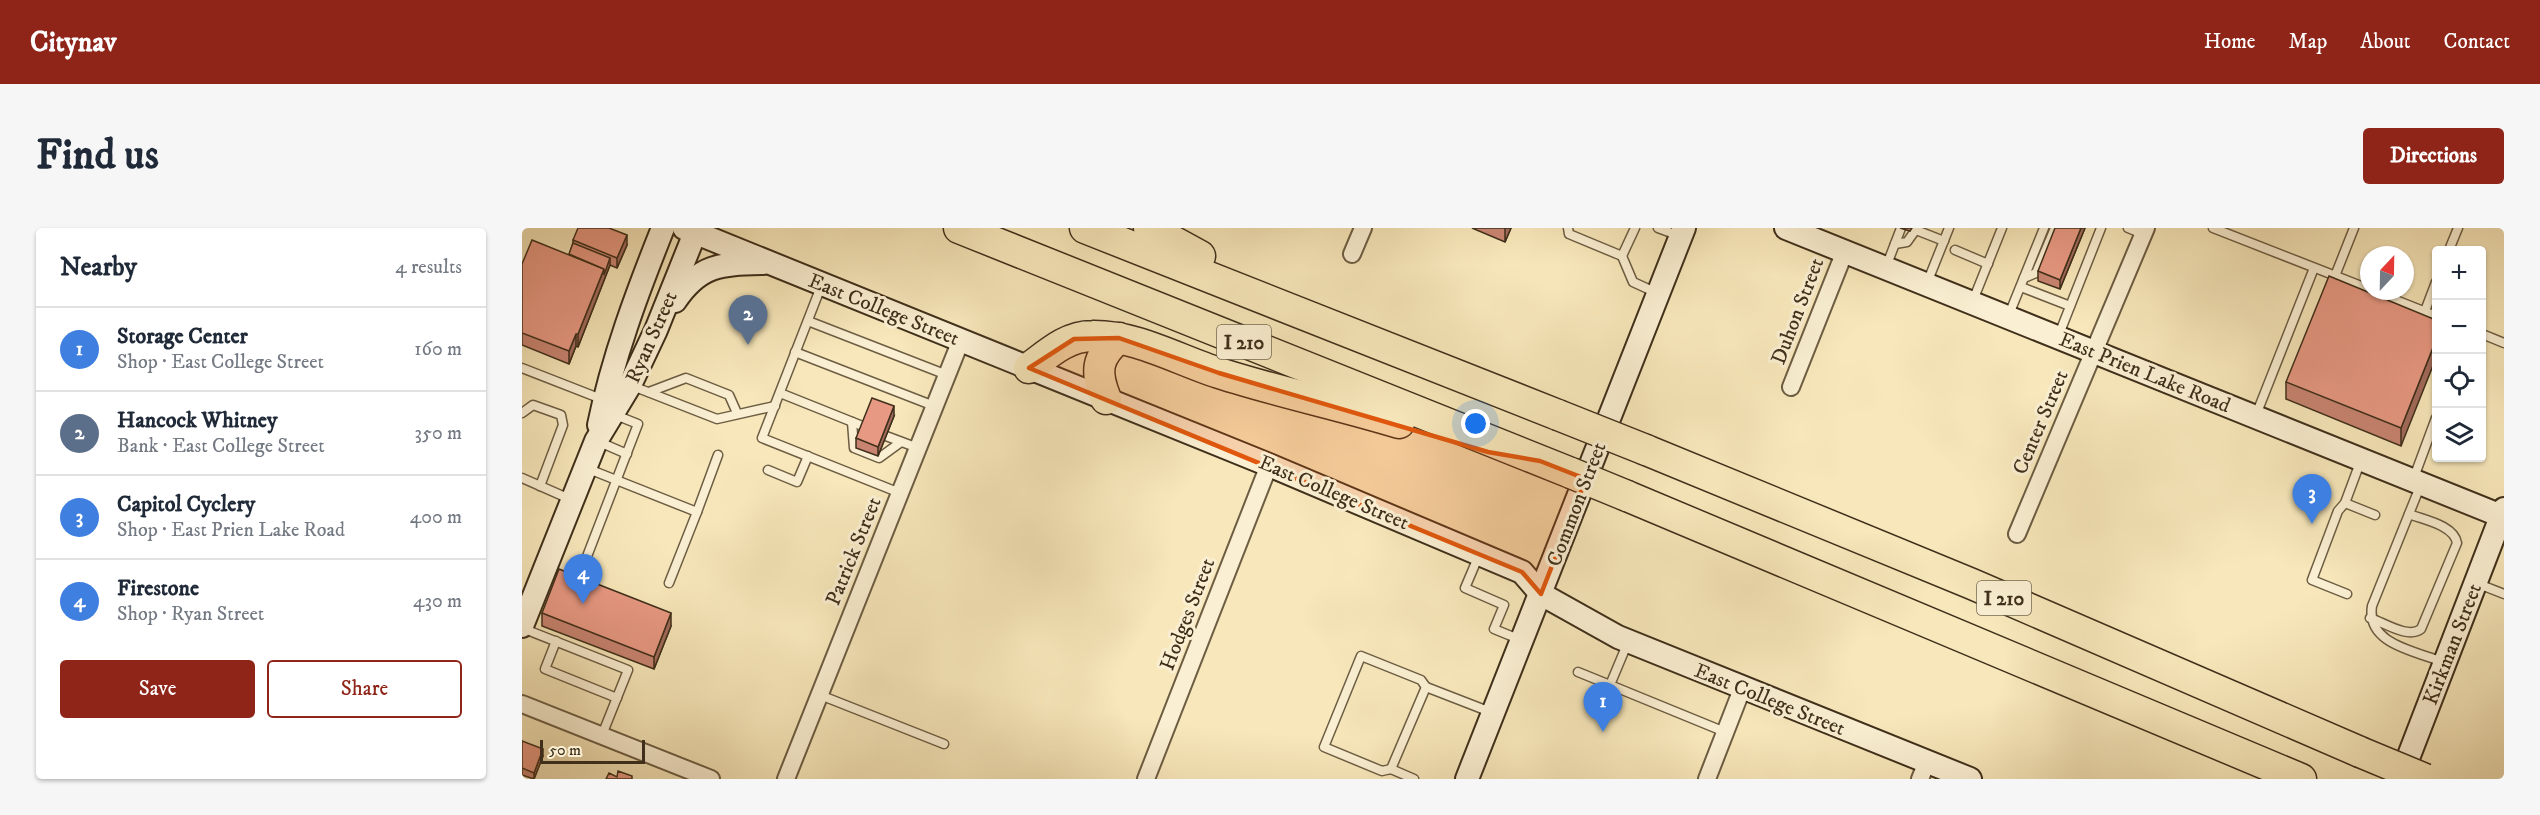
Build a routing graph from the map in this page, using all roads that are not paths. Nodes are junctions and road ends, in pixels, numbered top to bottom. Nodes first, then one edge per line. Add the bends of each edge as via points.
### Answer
1 (663, 228) edge
2 (958, 228) edge
3 (1085, 228) edge
4 (1149, 228) edge
5 (1362, 228) edge
6 (1568, 228) edge
7 (1635, 228) edge
8 (1658, 228) edge
9 (1901, 228) edge
10 (1949, 228) edge
11 (2002, 228) edge
12 (2044, 228) edge
13 (2055, 228) edge
14 (2101, 228) edge
15 (2213, 228) edge
16 (2355, 228) edge
17 (2458, 228) edge
18 (692, 229) edge
19 (1794, 229) edge
20 (1917, 229) edge
21 (2139, 230) edge
22 (1682, 232) edge
23 (1944, 241) junction
24 (1895, 244) junction
25 (2451, 246) edge
26 (1955, 250) dead end
27 (1845, 251) junction
28 (1352, 254) dead end
29 (1623, 256) junction
30 (770, 262) junction
31 (1988, 264) junction
32 (1885, 268) junction
33 (2314, 268) junction
34 (2336, 276) junction
35 (2022, 282) junction
36 (822, 284) junction
37 (1927, 284) junction
38 (2360, 285) edge
39 (2432, 293) edge
40 (1658, 294) junction
41 (2395, 300) edge
42 (1972, 303) junction
43 (2070, 306) junction
44 (2425, 312) junction
45 (2432, 315) edge
46 (2008, 317) junction
47 (808, 321) junction
48 (656, 330) junction
49 (1354, 335) junction
50 (2486, 336) edge
51 (2058, 337) junction
52 (1119, 338) junction
53 (961, 340) junction
54 (2504, 343) edge
55 (795, 352) junction
56 (2095, 352) junction
57 (522, 368) edge
58 (1029, 368) junction
59 (947, 375) junction
60 (1791, 387) dead end
61 (639, 389) junction
62 (780, 393) junction
63 (1106, 399) junction
64 (775, 406) junction
65 (934, 406) junction
66 (609, 407) junction
67 (522, 413) edge
68 (738, 413) junction
69 (2255, 417) junction
70 (852, 422) junction
71 (865, 427) edge
72 (2432, 431) edge
73 (886, 436) edge
74 (596, 441) junction
75 (901, 441) junction
76 (918, 448) junction
77 (627, 454) junction
78 (718, 455) dead end
79 (808, 456) junction
80 (1535, 459) junction
81 (2361, 459) junction
82 (1269, 465) junction
83 (585, 468) junction
84 (768, 470) dead end
85 (522, 478) edge
86 (617, 481) junction
87 (2417, 482) junction
88 (540, 486) junction
89 (900, 493) junction
90 (572, 500) junction
91 (2345, 503) junction
92 (697, 512) junction
93 (2409, 514) junction
94 (2503, 514) edge
95 (2375, 515) dead end
96 (2017, 534) dead end
97 (1480, 554) junction
98 (581, 572) dead end
99 (669, 583) dead end
100 (2475, 583) junction
101 (1541, 594) junction
102 (2347, 594) dead end
103 (2504, 594) edge
104 (2370, 618) junction
105 (522, 627) edge
106 (1522, 640) junction
107 (556, 641) junction
108 (1628, 642) junction
109 (2445, 663) junction
110 (1578, 672) dead end
111 (1610, 685) junction
112 (1426, 687) junction
113 (1742, 689) junction
114 (820, 696) junction
115 (617, 698) junction
116 (522, 704) edge
117 (1493, 713) junction
118 (1725, 732) junction
119 (602, 735) junction
120 (944, 744) dead end
121 (1391, 769) junction
122 (1924, 770) edge
123 (711, 779) edge
124 (786, 779) edge
125 (1146, 779) edge
126 (1414, 779) edge
127 (1467, 779) edge
128 (1707, 779) edge
129 (1970, 779) edge
130 (2301, 779) edge
131 (2400, 779) edge
132 (2425, 779) edge

1 - 66 main road, Ryan Street via 630,312
2 - 80 highway, I 210
3 - 49 highway, I 210
4 - 49 highway
5 - 28 street
6 - 29 lane via 1569,234
7 - 29 lane
8 - 22 lane
9 - 24 lane
10 - 23 lane
11 - 31 lane
12 - 35 lane
13 - 35 lane via 2036,273
14 - 43 lane
15 - 33 lane
16 - 34 lane
17 - 25 lane
18 - 30 main road, East College Street
18 - 48 main road, Ryan Street
19 - 27 main road, East Prien Lake Road
20 - 23 lane
20 - 24 lane via 1907,242
21 - 56 street, Center Street
22 - 40 main road, Common Street
23 - 37 lane
24 - 32 lane
26 - 31 lane
27 - 32 main road, East Prien Lake Road
27 - 60 street, Duhon Street
29 - 40 lane via 1633,282
30 - 36 main road, East College Street
30 - 48 main road via 716,266 700,273 686,286
31 - 42 lane
32 - 37 main road, East Prien Lake Road
33 - 34 lane
33 - 69 lane
34 - 38 lane
35 - 43 lane
35 - 46 lane
36 - 47 lane
36 - 53 main road, East College Street
37 - 42 main road, East Prien Lake Road
39 - 44 lane
40 - 101 main road, Common Street
41 - 44 lane
42 - 46 main road, East Prien Lake Road
43 - 51 lane
44 - 45 lane
46 - 51 main road, East Prien Lake Road
47 - 55 lane
47 - 59 lane
48 - 61 main road, Ryan Street
49 - 132 highway, I 210, bridge via 1972,584
50 - 54 lane
51 - 56 main road, East Prien Lake Road
52 - 58 highway via 1074,339 1054,348
52 - 63 highway via 1106,349 1099,365 1098,380
52 - 80 highway via 1219,373 1351,408 1488,452
53 - 58 main road, East College Street
53 - 59 street, Patrick Street
55 - 62 lane
55 - 65 lane
56 - 69 main road, East Prien Lake Road
56 - 96 street, Center Street
57 - 66 lane
58 - 63 main road, East College Street
59 - 65 street, Patrick Street
61 - 66 main road, Ryan Street
61 - 68 lane via 717,419
61 - 68 lane via 686,378 729,395
62 - 64 lane
62 - 70 lane
63 - 82 main road, East College Street
64 - 68 lane
64 - 79 lane via 762,438
65 - 76 street, Patrick Street
66 - 74 main road, Ryan Street
66 - 77 lane via 638,424
67 - 88 lane via 533,405 561,415 563,425
69 - 81 main road, East Prien Lake Road
70 - 71 lane
70 - 75 lane via 854,448 879,458
72 - 87 lane
73 - 75 lane
74 - 77 lane
74 - 83 main road, Ryan Street
75 - 76 lane
76 - 89 street, Patrick Street
77 - 86 lane
78 - 92 lane
79 - 84 lane via 797,482
79 - 89 lane
80 - 130 highway, I 210, bridge
81 - 87 main road, East Prien Lake Road
81 - 91 lane
82 - 97 main road, East College Street
82 - 125 street, Hodges Street
83 - 86 lane
83 - 90 main road, Ryan Street
85 - 88 lane
86 - 92 lane
86 - 98 lane
87 - 93 lane
87 - 94 main road, East Prien Lake Road
88 - 90 lane
89 - 114 street, Patrick Street
90 - 105 main road, Ryan Street
91 - 95 lane
91 - 102 lane via 2338,511 2312,580
92 - 99 lane
93 - 104 lane
93 - 104 lane via 2447,529 2457,543 2421,629 2408,633
94 - 100 main road, Kirkman Street
97 - 101 main road, East College Street via 1522,572
97 - 106 lane via 1466,588 1504,605 1494,629
100 - 103 lane
100 - 109 main road, Kirkman Street
101 - 106 main road, Common Street
101 - 108 main road, East College Street
104 - 109 lane via 2382,638
105 - 107 lane
106 - 117 main road, Common Street
107 - 115 lane via 628,670
107 - 115 lane via 545,669
108 - 111 lane
108 - 113 main road, East College Street
109 - 131 main road, Kirkman Street
110 - 111 lane
111 - 118 lane
112 - 117 lane
112 - 121 lane
112 - 121 lane via 1421,680 1361,656 1324,747 1382,771
113 - 118 street
113 - 122 main road, East College Street
114 - 120 lane
114 - 124 street, Patrick Street
115 - 119 lane
116 - 119 street
117 - 127 main road, Common Street
118 - 128 street
119 - 123 street
121 - 126 lane
122 - 129 main road, East College Street

